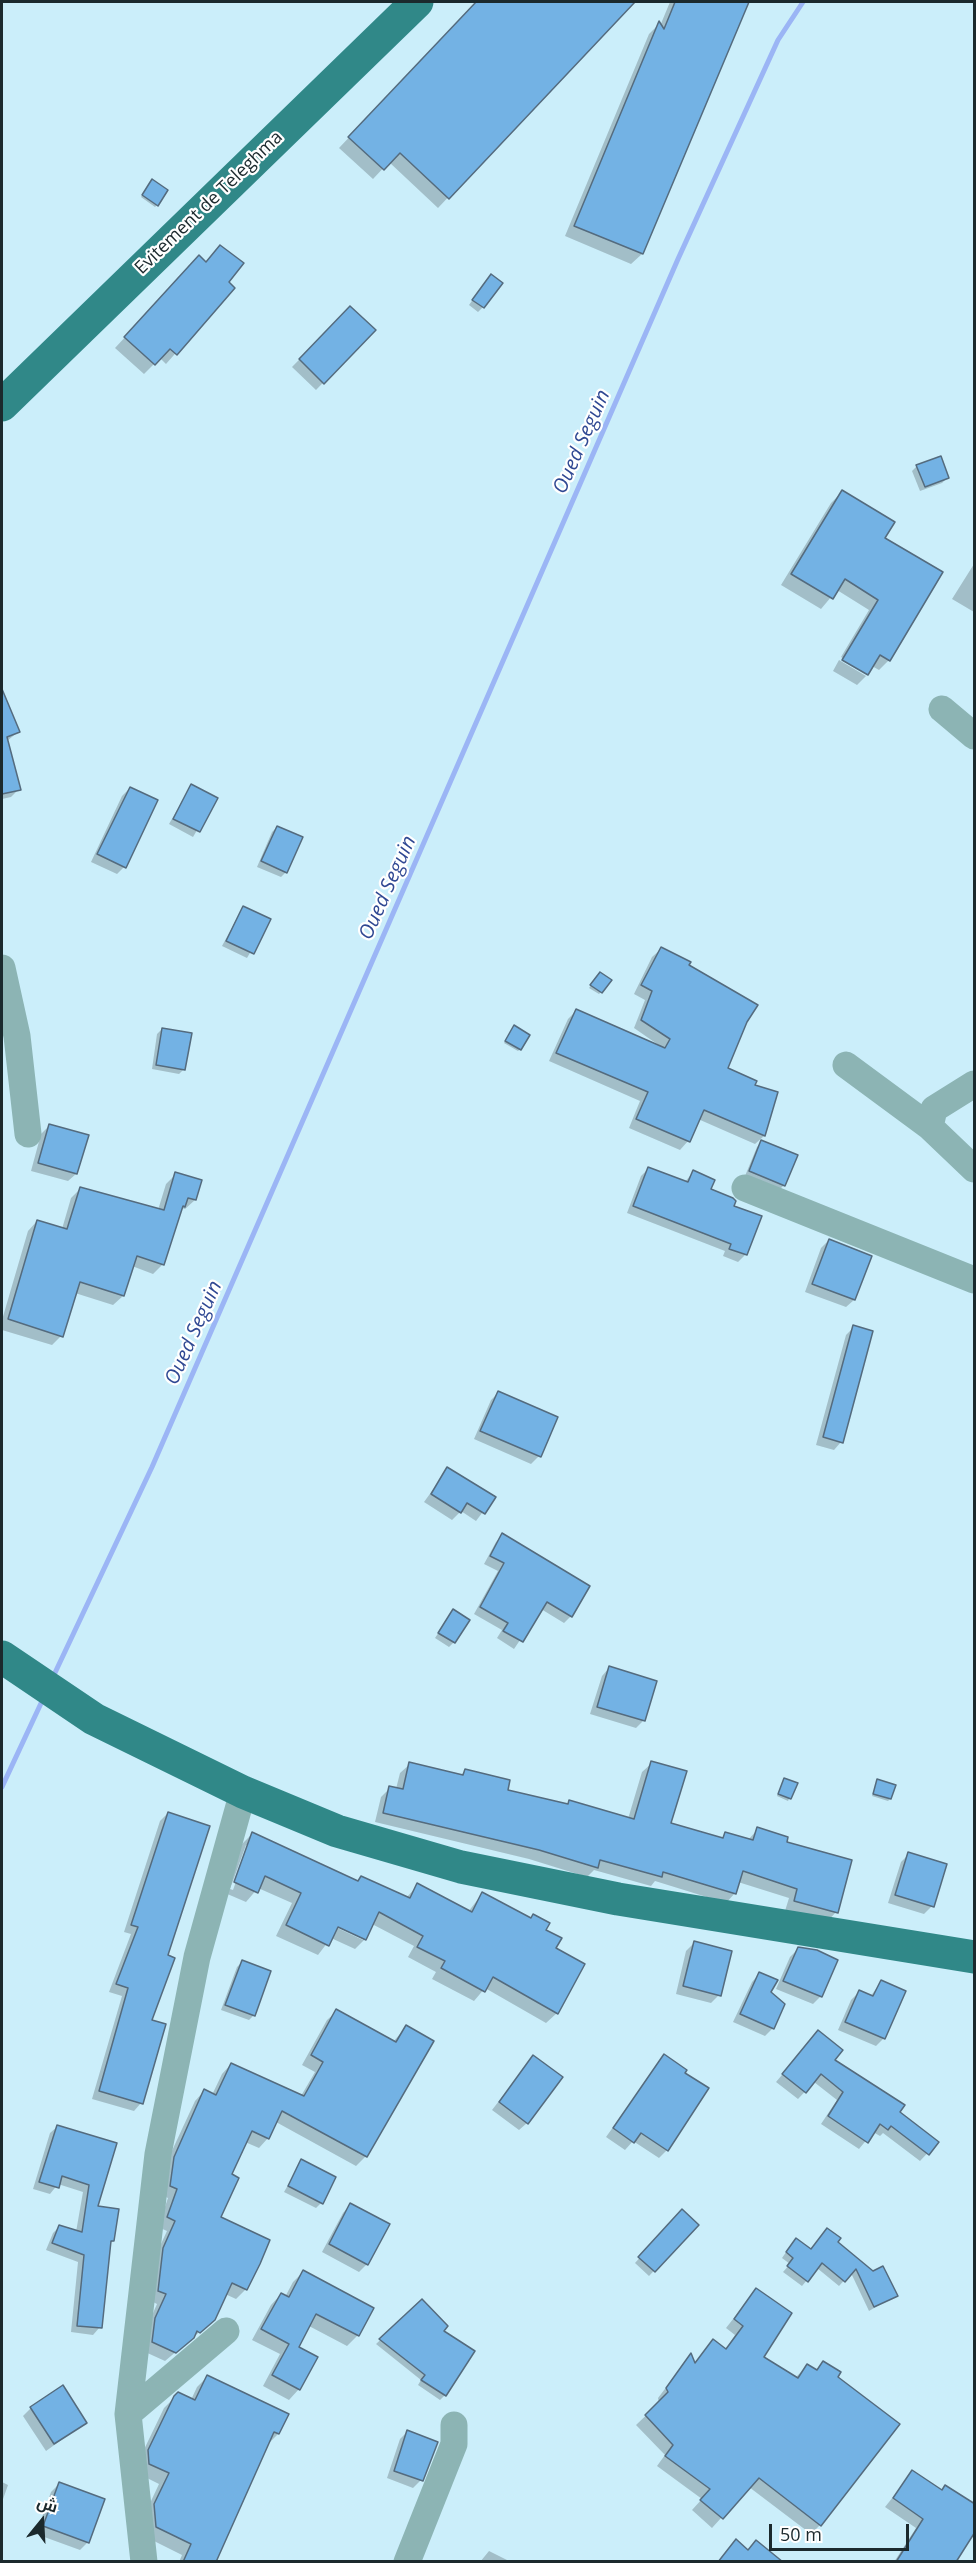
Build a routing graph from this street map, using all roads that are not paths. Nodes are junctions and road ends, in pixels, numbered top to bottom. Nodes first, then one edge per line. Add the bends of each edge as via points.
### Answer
1 (417, 2) edge
2 (2, 405) edge
3 (942, 709) dead end
4 (975, 736) edge
5 (2, 968) edge
6 (846, 1065) dead end
7 (975, 1084) edge
8 (930, 1127) junction
9 (28, 1134) dead end
10 (975, 1169) edge
11 (746, 1188) dead end
12 (975, 1280) edge
13 (2, 1657) edge
14 (243, 1792) junction
15 (975, 1957) edge
16 (226, 2331) dead end
17 (128, 2414) junction
18 (454, 2425) dead end
19 (144, 2562) edge
20 (407, 2562) edge

1 - 2 main road, Evitement de Teleghma
3 - 4 street
5 - 9 street via 17,1036
6 - 8 street
7 - 8 street via 934,1109
8 - 10 street
11 - 12 street
13 - 14 main road via 94,1719
14 - 15 main road via 337,1831 461,1867 618,1899
14 - 17 street via 196,1957 158,2154
16 - 17 street
17 - 19 street
18 - 20 street via 454,2444

